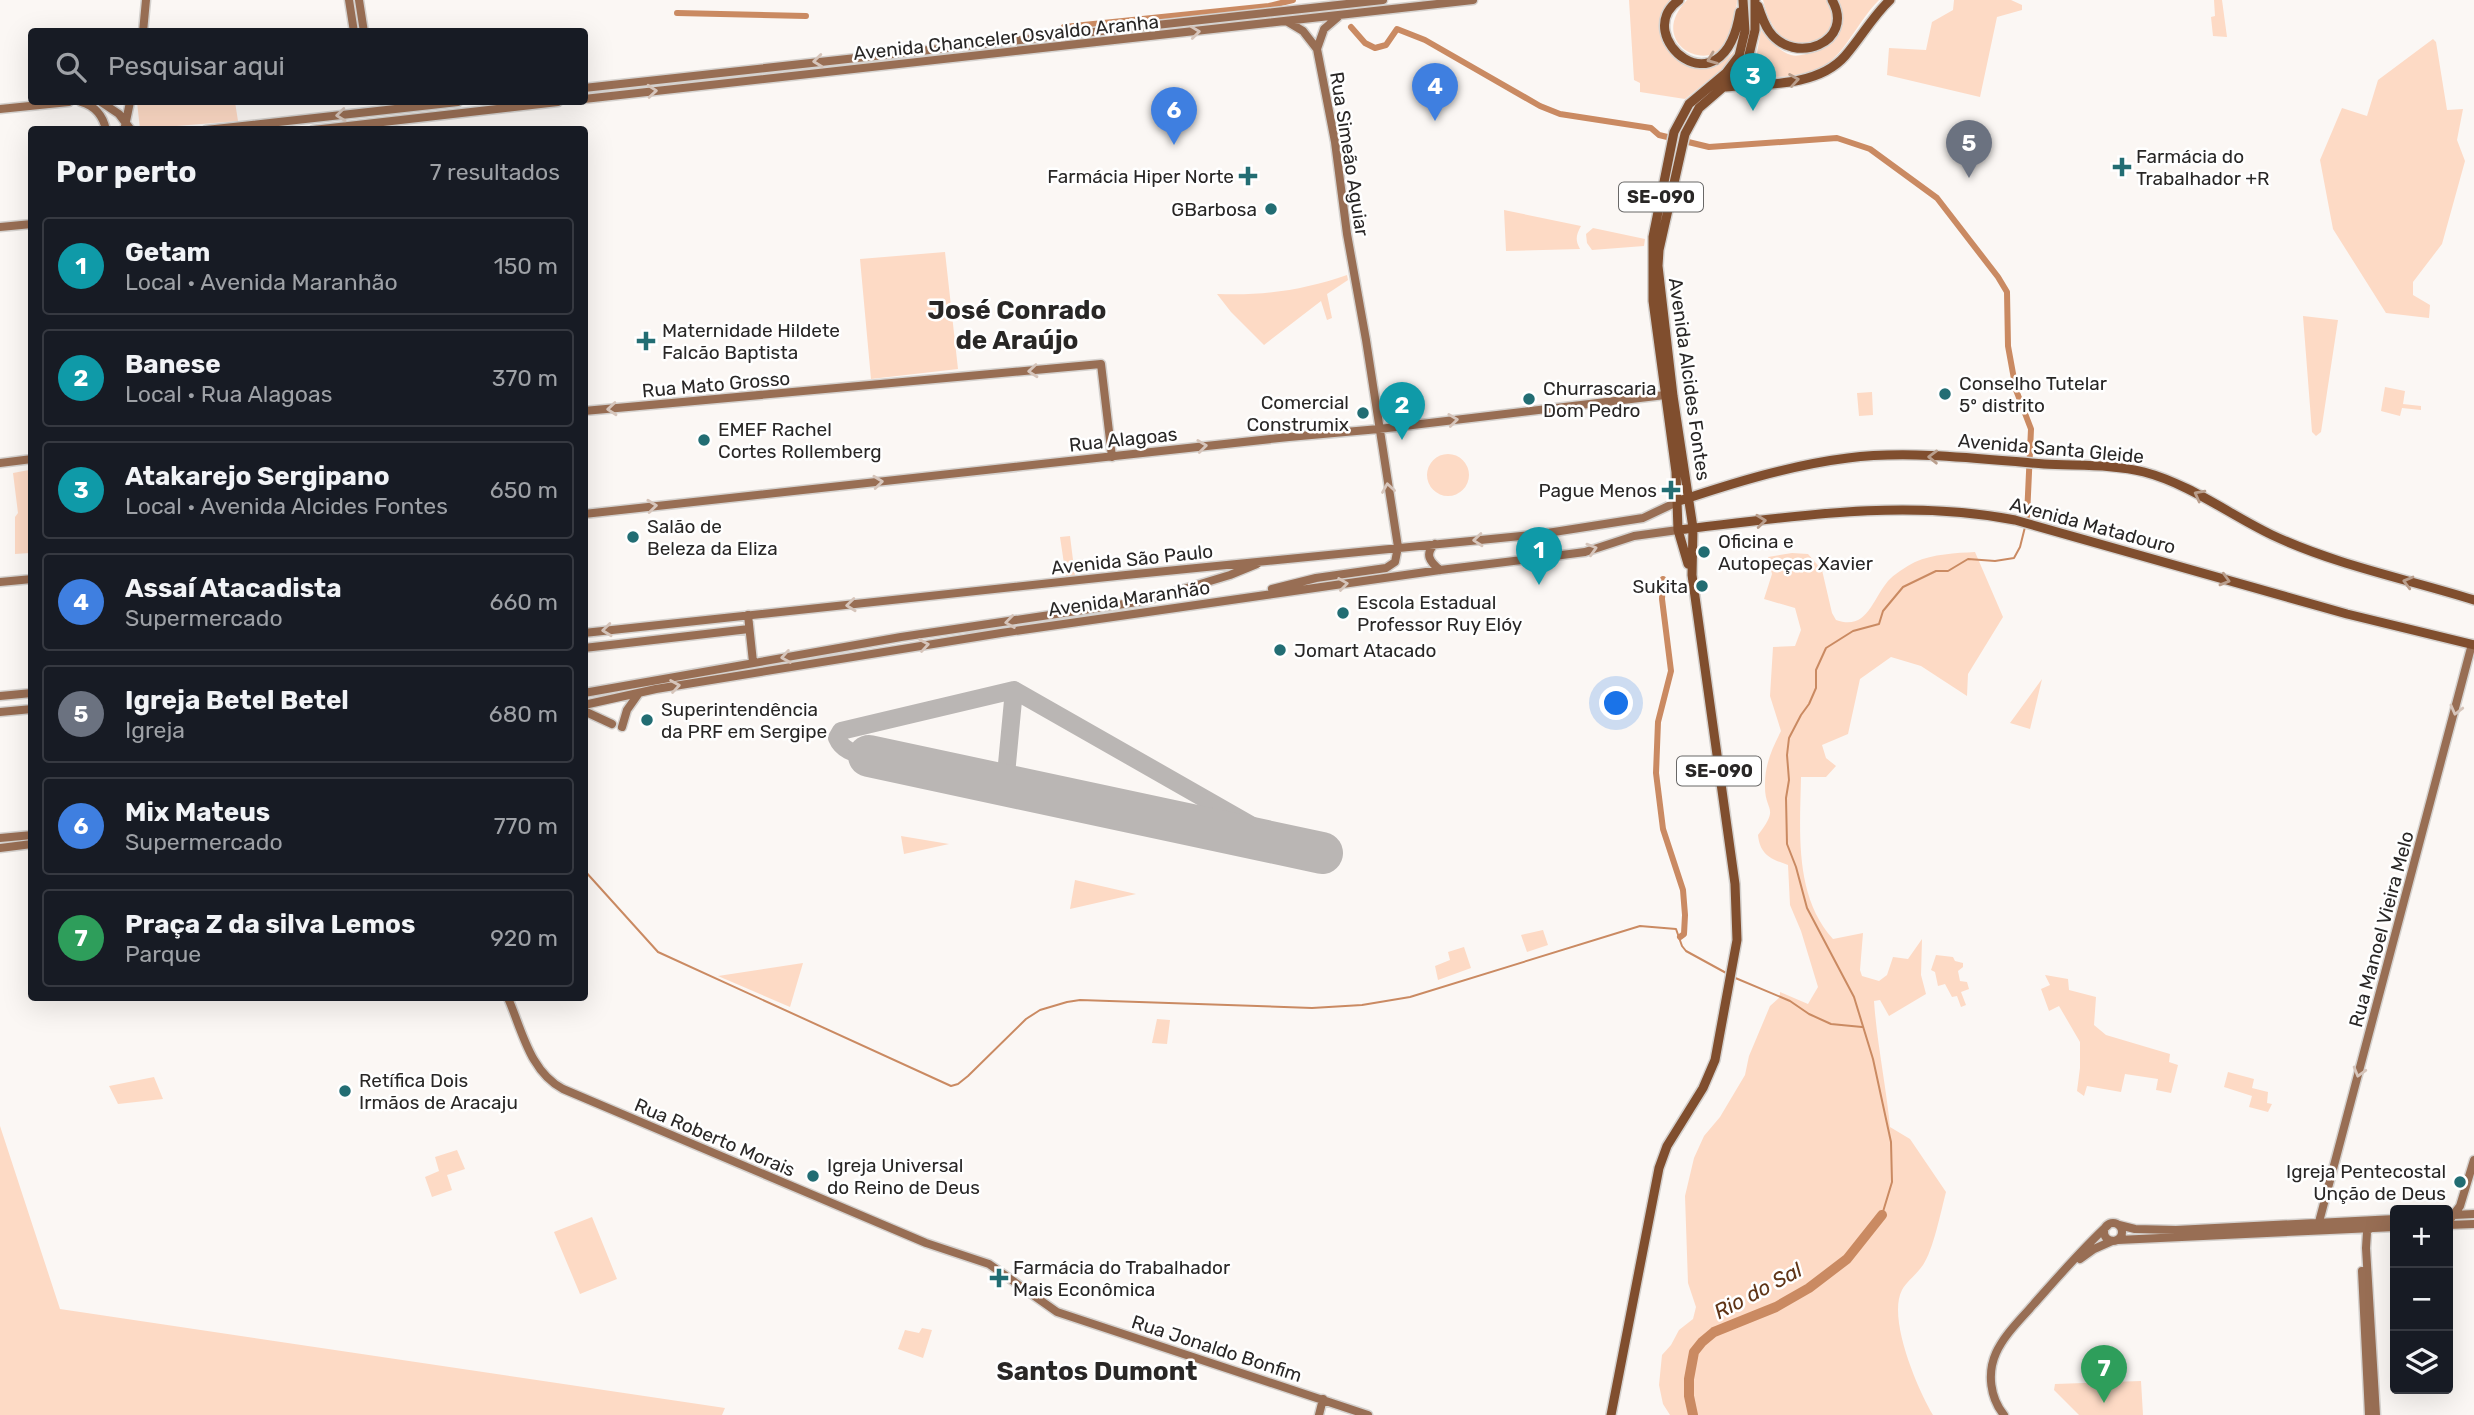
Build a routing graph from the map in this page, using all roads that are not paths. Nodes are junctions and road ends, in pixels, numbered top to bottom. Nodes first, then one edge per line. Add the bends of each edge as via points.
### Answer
1 (146, 0) edge
2 (349, 0) edge
3 (359, 0) edge
4 (1383, 0) edge
5 (1474, 0) edge
6 (1679, 0) edge
7 (1755, 0) edge
8 (1832, 0) edge
9 (1890, 0) edge
10 (1346, 2) edge
11 (1743, 2) edge
12 (1275, 6) edge
13 (1340, 15) junction
14 (1286, 21) junction
15 (143, 28) edge
16 (353, 28) edge
17 (363, 28) edge
18 (1317, 49) junction
19 (1726, 87) junction
20 (588, 88) edge
21 (588, 99) edge
22 (39, 105) edge
23 (88, 105) edge
24 (106, 105) edge
25 (130, 105) edge
26 (365, 105) edge
27 (376, 105) edge
28 (431, 105) edge
29 (532, 105) edge
30 (0, 109) edge
31 (377, 111) junction
32 (366, 113) junction
33 (105, 126) edge
34 (126, 126) edge
35 (127, 126) edge
36 (244, 126) edge
37 (348, 126) edge
38 (1678, 137) junction
39 (28, 224) edge
40 (0, 227) edge
41 (1665, 395) junction
42 (588, 411) edge
43 (1379, 429) junction
44 (1112, 457) junction
45 (28, 460) edge
46 (0, 463) edge
47 (1683, 499) junction
48 (588, 514) edge
49 (1693, 528) junction
50 (1678, 530) junction
51 (1435, 544) junction
52 (1398, 547) junction
53 (1266, 561) junction
54 (1440, 570) junction
55 (1692, 575) junction
56 (28, 579) edge
57 (0, 582) edge
58 (1242, 598) junction
59 (2474, 600) edge
60 (748, 615) junction
61 (749, 629) junction
62 (588, 633) edge
63 (883, 640) junction
64 (2473, 644) edge
65 (588, 648) edge
66 (885, 651) junction
67 (753, 662) junction
68 (588, 691) edge
69 (639, 692) junction
70 (28, 693) edge
71 (0, 696) edge
72 (588, 704) edge
73 (28, 709) edge
74 (0, 712) edge
75 (588, 713) edge
76 (612, 724) dead end
77 (622, 727) dead end
78 (28, 835) edge
79 (0, 838) edge
80 (28, 844) edge
81 (0, 848) edge
82 (509, 1001) edge
83 (2474, 1160) edge
84 (2453, 1212) edge
85 (2474, 1214) edge
86 (2453, 1215) edge
87 (2390, 1220) edge
88 (2319, 1222) junction
89 (2453, 1224) edge
90 (2474, 1224) edge
91 (2108, 1225) junction
92 (2119, 1225) junction
93 (2369, 1225) junction
94 (2390, 1227) edge
95 (2115, 1241) junction
96 (2062, 1274) junction
97 (1057, 1312) joint
98 (2371, 1381) junction
99 (1323, 1399) junction
100 (1319, 1415) edge
101 (1368, 1415) edge
102 (1611, 1415) edge
103 (2004, 1415) edge
104 (2369, 1415) edge
105 (2376, 1415) edge

1 - 15 main road
2 - 16 main road
3 - 17 main road
4 - 10 main road, Avenida Chanceler Osvaldo Aranha
5 - 13 main road, Avenida Chanceler Osvaldo Aranha
11 -> 6 main road via 1729,49 1701,63 1681,57 1668,42 1665,22
7 - 8 main road via 1769,32 1798,49 1819,45 1832,36 1838,15
7 - 19 main road, Avenida Alcides Fontes / SE-090 via 1752,46 1740,72
19 -> 9 main road via 1827,71 1845,57
10 - 12 main road, Avenida Chanceler Osvaldo Aranha
11 - 38 main road, Avenida Alcides Fontes / SE-090 via 1745,31 1739,57 1689,104
12 - 14 main road
12 -> 20 main road, Avenida Chanceler Osvaldo Aranha
13 - 14 main road, Avenida Chanceler Osvaldo Aranha
13 - 18 main road via 1324,29
14 - 18 main road via 1303,31
21 -> 14 main road, Avenida Chanceler Osvaldo Aranha
18 - 43 main road, Rua Simeão Aguiar
19 - 38 main road, Avenida Alcides Fontes / SE-090 via 1699,108
22 - 30 main road
23 - 33 main road via 95,108
24 - 34 main road
25 - 35 main road
26 - 32 main road
27 - 31 main road
28 - 31 main road
29 - 37 main road
31 - 32 main road
32 -> 36 main road
38 - 41 main road, Avenida Alcides Fontes / SE-090 via 1652,250 1653,301
38 - 47 main road, Avenida Alcides Fontes / SE-090 via 1658,278
39 - 40 main road
43 -> 41 main road, Rua Alagoas
41 - 47 main road, Avenida Alcides Fontes / SE-090
44 -> 42 main road, Rua Mato Grosso via 1101,364
44 -> 43 main road, Rua Alagoas
52 -> 43 main road, Rua Simeão Aguiar
48 -> 44 main road, Rua Alagoas
45 - 46 main road
47 - 49 main road, SE-090
47 - 50 main road, SE-090
47 -> 51 main road, Avenida São Paulo via 1650,516 1608,525
59 -> 47 main road, Avenida Santa Gleide via 2312,551 2146,472 1947,457 1850,457
49 - 50 main road, Avenida Matadouro
49 - 55 main road, SE-090
49 -> 64 main road, Avenida Matadouro via 1846,512 1970,512 2035,525 2347,614
54 -> 50 main road, Avenida Maranhão via 1574,554 1622,539
50 - 55 main road, SE-090
51 - 52 main road, Avenida São Paulo
51 - 54 main road via 1428,556
52 - 53 main road, Avenida São Paulo
52 - 58 main road via 1395,562 1387,568 1316,578
53 -> 60 main road, Avenida São Paulo
53 -> 63 main road, Avenida Maranhão via 1144,601
58 -> 54 main road, Avenida Maranhão
55 - 102 main road, SE-090 via 1738,928 1720,1041 1709,1077 1667,1146 1659,1168
56 - 57 main road
66 -> 58 main road, Avenida Maranhão
60 - 61 main road
60 -> 62 main road, Avenida São Paulo
61 - 65 main road
61 - 67 main road
63 - 66 main road
63 -> 67 main road, Avenida Maranhão
64 -> 88 main road, Rua Manoel Vieira Melo
69 -> 66 main road, Avenida Maranhão
67 - 68 main road, Avenida Maranhão
69 - 72 main road, Avenida Maranhão
69 - 77 main road
70 - 71 main road
73 - 74 main road
75 - 76 main road
78 - 79 main road
80 - 81 main road
82 - 97 main road, Rua Roberto Morais via 538,1069 556,1085 902,1233 997,1268
83 - 84 main road via 2464,1195
85 - 86 main road
87 - 93 main road
88 - 92 main road via 2176,1230
88 - 93 main road
89 - 90 main road
91 - 92 main road
91 - 95 main road via 2104,1233
91 - 96 main road
92 - 95 main road via 2123,1233
93 - 94 main road
93 - 95 main road
93 - 98 main road via 2361,1236 2363,1318
95 - 96 main road via 2089,1252
96 - 103 main road via 1996,1353 1991,1383
97 - 99 main road, Rua Jonaldo Bonfim
98 - 104 main road
98 - 105 main road
99 - 100 main road
99 - 101 main road, Rua Jonaldo Bonfim

